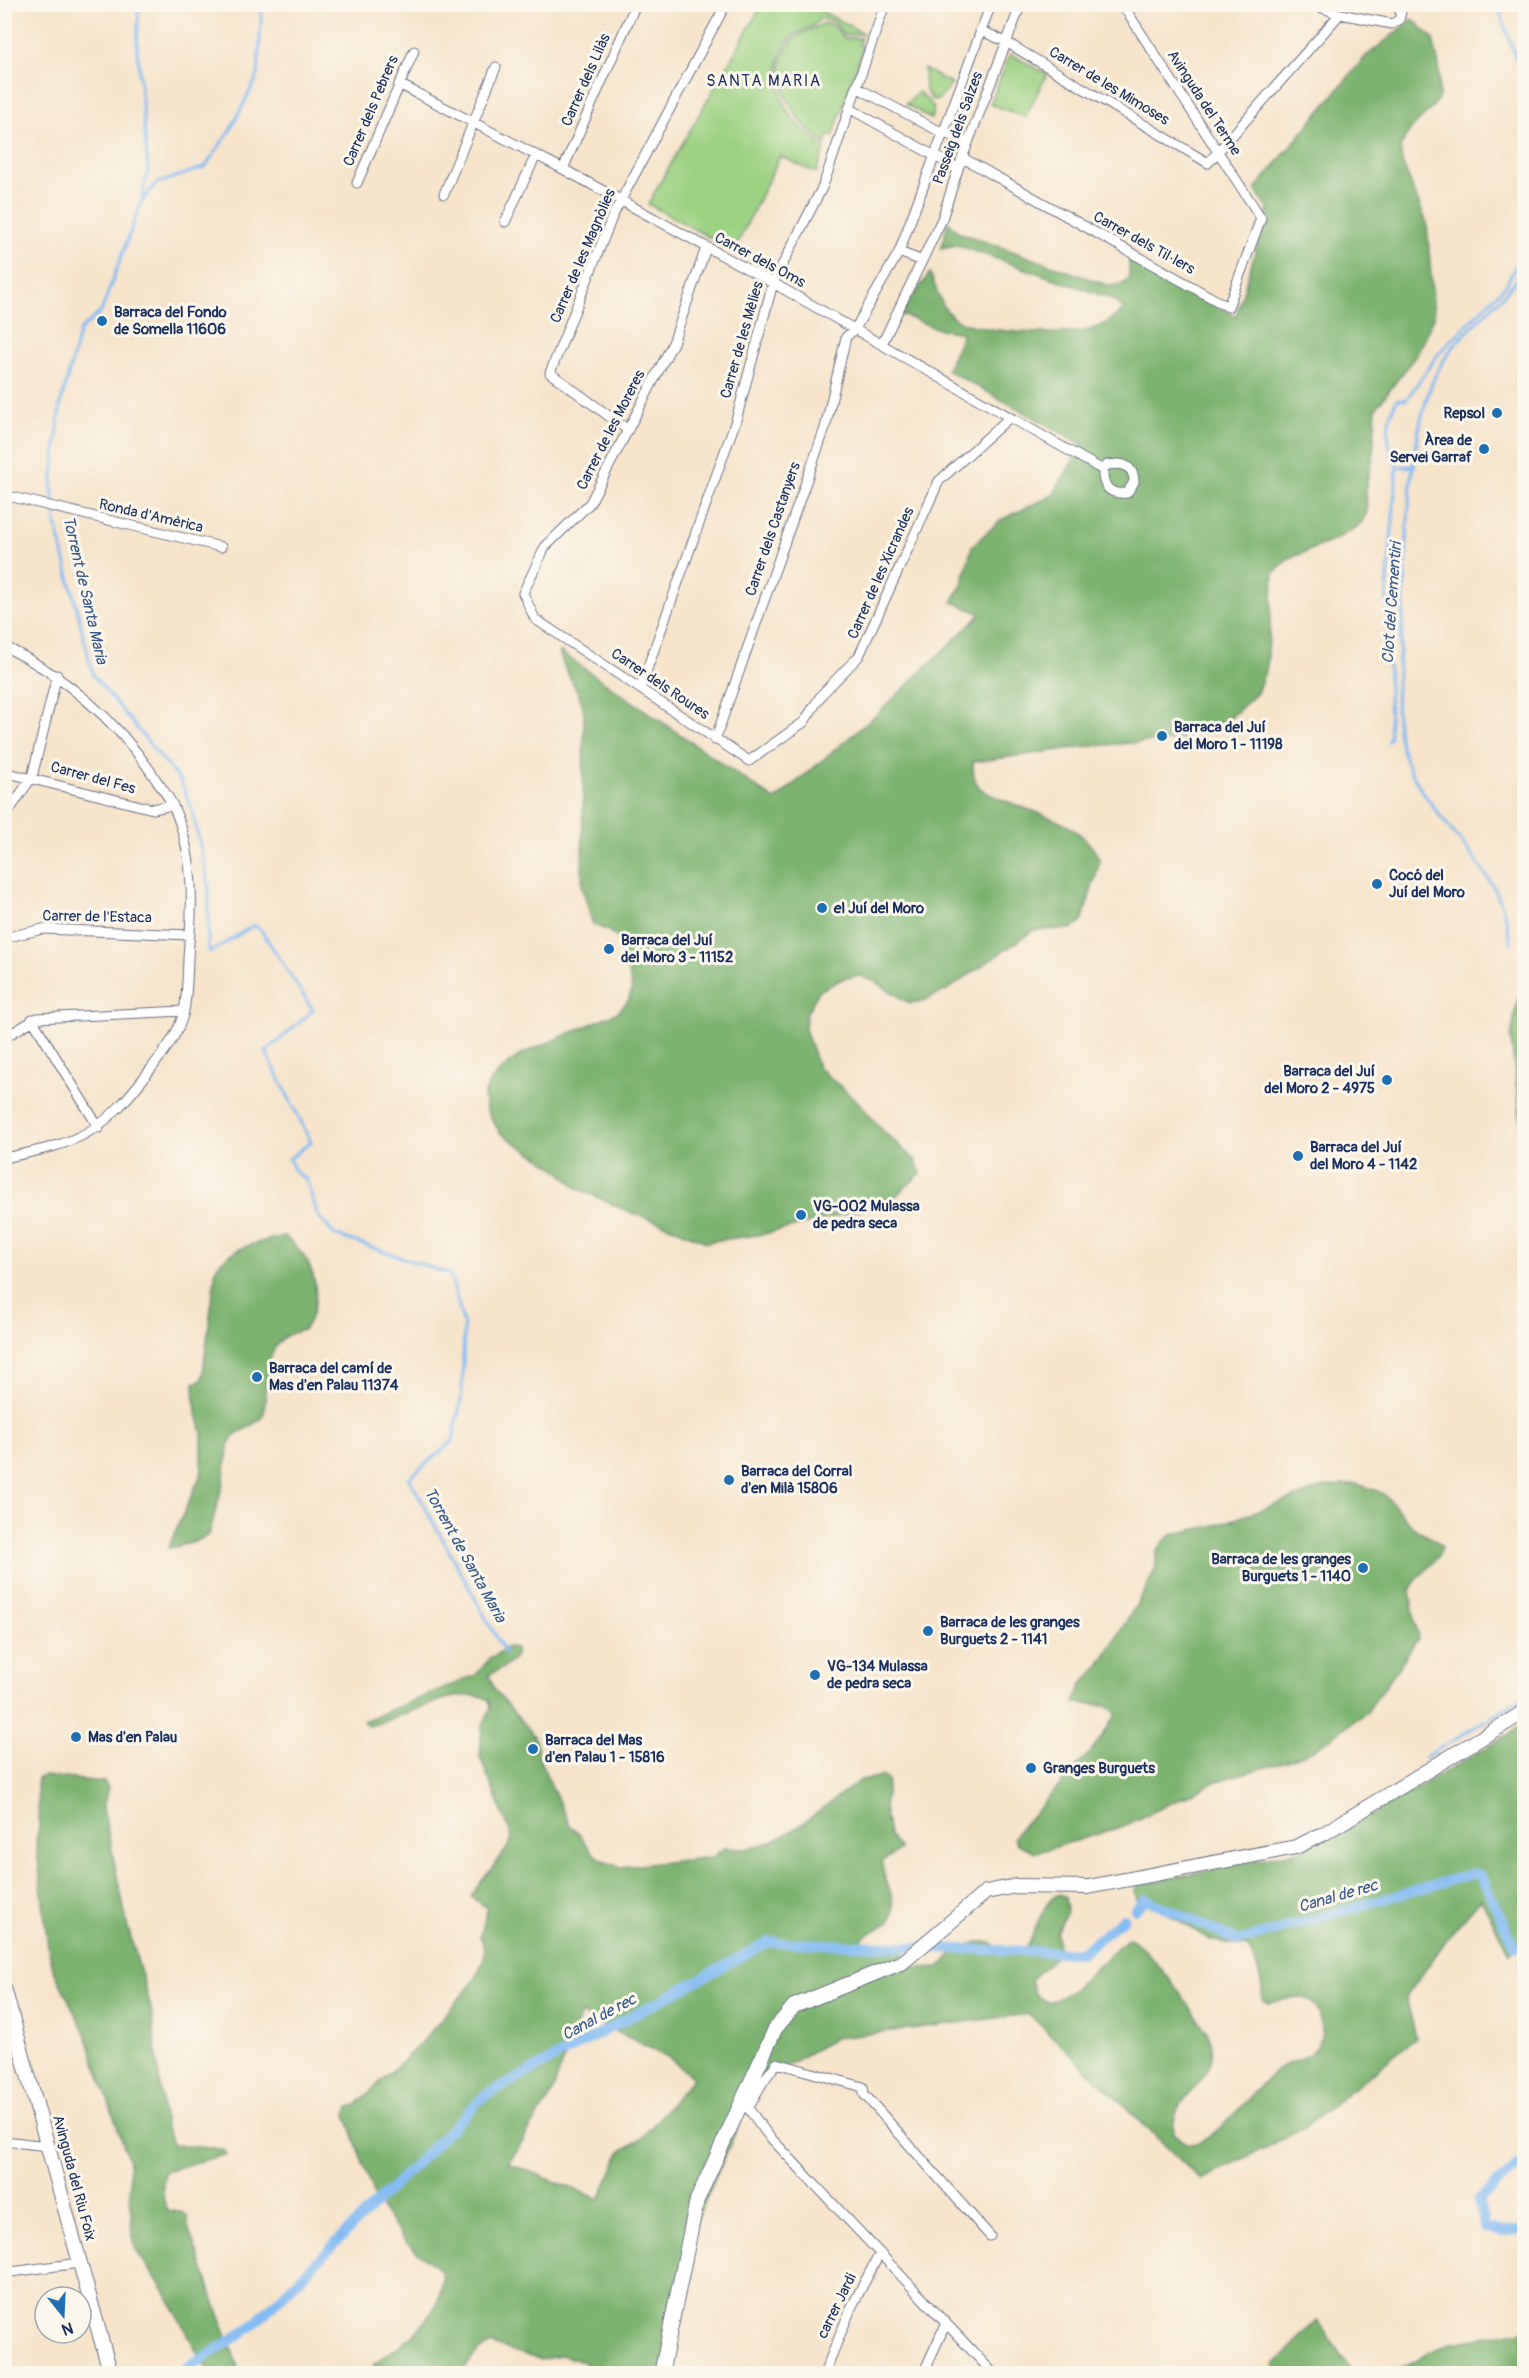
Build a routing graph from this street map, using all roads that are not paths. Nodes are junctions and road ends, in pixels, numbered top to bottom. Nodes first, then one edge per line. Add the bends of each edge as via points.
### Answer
1 (636, 4) edge
2 (726, 4) edge
3 (885, 4) edge
4 (991, 4) edge
5 (1021, 4) edge
6 (1122, 4) edge
7 (1311, 4) edge
8 (1395, 4) edge
9 (1340, 14) junction
10 (980, 30) junction
11 (1006, 42) junction
12 (414, 51) dead end
13 (496, 67) dead end
14 (399, 84) junction
15 (856, 87) junction
16 (849, 108) junction
17 (473, 123) junction
18 (944, 134) junction
19 (968, 143) junction
20 (1217, 150) junction
21 (536, 155) junction
22 (934, 157) junction
23 (963, 158) junction
24 (562, 169) junction
25 (958, 169) junction
26 (357, 183) dead end
27 (444, 194) dead end
28 (622, 200) junction
29 (1261, 218) joint
30 (505, 222) dead end
31 (706, 248) junction
32 (899, 252) junction
33 (920, 261) junction
34 (773, 283) junction
35 (855, 329) junction
36 (882, 344) junction
37 (1009, 418) junction
38 (628, 430) junction
39 (1103, 470) dead end
40 (4, 495) edge
41 (220, 547) dead end
42 (556, 631) joint
43 (4, 646) edge
44 (57, 675) junction
45 (640, 689) junction
46 (715, 740) junction
47 (749, 761) joint
48 (4, 772) edge
49 (32, 777) junction
50 (173, 805) junction
51 (4, 818) edge
52 (190, 935) junction
53 (4, 938) edge
54 (184, 1011) junction
55 (32, 1019) junction
56 (4, 1038) edge
57 (99, 1128) junction
58 (4, 1158) edge
59 (1524, 1712) edge
60 (4, 1988) edge
61 (10, 2028) edge
62 (744, 2106) junction
63 (4, 2141) edge
64 (48, 2146) junction
65 (990, 2236) dead end
66 (880, 2253) junction
67 (79, 2264) junction
68 (4, 2273) edge
69 (946, 2323) junction
70 (114, 2373) edge
71 (661, 2373) edge
72 (824, 2373) edge
73 (922, 2373) edge
74 (994, 2373) edge

1 - 24 street, Carrer dels Lilàs
2 - 28 street, Carrer de les Magnòlies
3 - 15 street, Carrer de les Mèlies
4 - 10 street, Passeig dels Salzes
5 - 11 street, Passeig dels Salzes
6 - 20 street, Avinguda del Terme
7 - 9 street
8 - 9 street via 1401,12 1400,20 1392,24
9 - 20 street
10 - 11 street, Carrer de les Mimoses
10 - 18 street, Passeig dels Salzes
11 - 19 street, Passeig dels Salzes
11 - 20 street, Carrer de les Mimoses via 1208,163
12 - 14 street, Carrer dels Pebrers
13 - 17 street
14 - 17 street, Carrer dels Oms
14 - 26 street, Carrer dels Pebrers
15 - 16 street, Carrer de les Mèlies
15 - 18 street
16 - 22 street
16 - 34 street, Carrer de les Mèlies via 823,186
17 - 21 street, Carrer dels Oms
17 - 27 street
18 - 19 street
18 - 22 street, Passeig dels Salzes
19 - 23 street, Passeig dels Salzes
20 - 29 street, Avinguda del Terme
21 - 24 street, Carrer dels Oms
21 - 30 street
22 - 25 street
22 - 32 street, Passeig dels Salzes
23 - 25 street, Passeig dels Salzes
23 - 29 street, Carrer dels Til·lers via 1227,307
24 - 28 street, Carrer dels Oms
25 - 33 street, Passeig dels Salzes via 942,219
28 - 31 street, Carrer dels Oms
28 - 38 street, Carrer de les Magnòlies via 550,373
31 - 34 street, Carrer dels Oms
31 - 38 street, Carrer de les Moreres via 673,343
32 - 33 street
32 - 35 street, Passeig dels Salzes
33 - 36 street, Passeig dels Salzes
34 - 35 street, Carrer dels Oms
34 - 45 street, Carrer de les Mèlies via 736,420
35 - 36 street, Carrer dels Oms
35 - 46 street, Carrer dels Castanyers via 846,337 825,428
36 - 37 street, Carrer dels Oms
37 - 39 street, Carrer dels Oms
37 - 47 street, Carrer de les Xicrandes via 939,482 860,656 822,694 804,722
38 - 42 street, Carrer de les Moreres via 590,503 545,547 523,593 535,619
40 - 41 street, Ronda d'Amèrica
42 - 45 street, Carrer dels Roures
43 - 44 street
44 - 49 street
44 - 50 street via 122,732
45 - 46 street, Carrer dels Roures
46 - 47 street, Carrer dels Roures
48 - 49 street, Carrer del Fes
49 - 50 street, Carrer del Fes via 153,809
49 - 51 street
50 - 52 street via 192,879
52 - 53 street, Carrer de l'Estaca via 43,929
52 - 54 street
54 - 55 street
54 - 57 street via 176,1035 121,1108
55 - 56 street
55 - 57 street
57 - 58 street via 56,1146
59 - 62 street via 1323,1834 1296,1846 1088,1887 1016,1886 986,1892 903,1962 794,2006 775,2029
60 - 61 street, Avinguda del Riu Foix
61 - 64 street, Avinguda del Riu Foix
62 - 65 street via 777,2063 863,2087 864,2094
62 - 66 street
62 - 71 street via 697,2200
63 - 64 street
64 - 67 street, Avinguda del Riu Foix
66 - 69 street
66 - 72 street, carrer Jardi
67 - 68 street
67 - 70 street, Avinguda del Riu Foix via 109,2368
69 - 73 street
69 - 74 street

